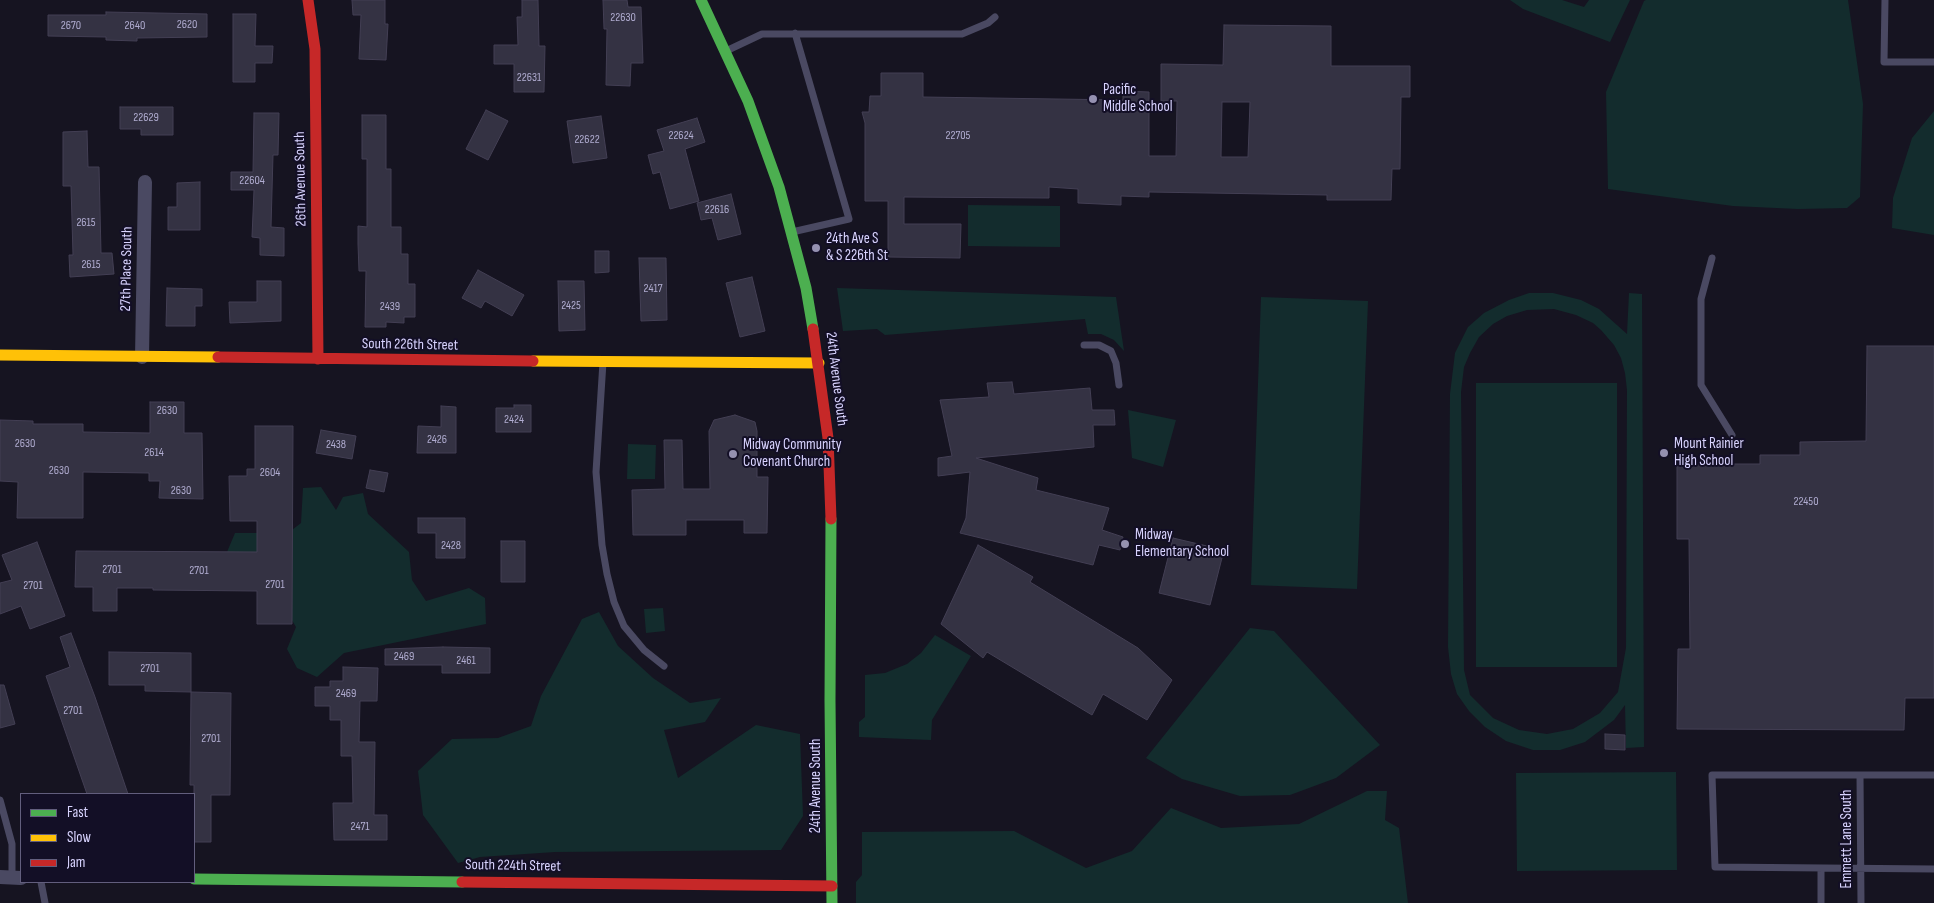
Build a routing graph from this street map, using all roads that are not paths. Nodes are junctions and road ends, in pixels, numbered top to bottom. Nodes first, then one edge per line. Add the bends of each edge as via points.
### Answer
1 (308, 0) edge
2 (700, 0) edge
3 (1885, 0) edge
4 (995, 17) dead end
5 (795, 32) junction
6 (726, 51) junction
7 (1934, 62) edge
8 (145, 182) dead end
9 (792, 232) junction
10 (1712, 258) dead end
11 (1084, 345) dead end
12 (0, 355) edge
13 (142, 357) junction
14 (318, 359) junction
15 (603, 362) junction
16 (820, 363) junction
17 (1119, 385) dead end
18 (1732, 435) dead end
19 (664, 666) dead end
20 (1860, 775) junction
21 (1934, 775) edge
22 (0, 800) edge
23 (1821, 868) junction
24 (1860, 868) junction
25 (1934, 868) edge
26 (11, 877) edge
27 (195, 879) edge
28 (41, 883) edge
29 (832, 886) junction
30 (45, 903) edge
31 (832, 903) edge
32 (1821, 903) edge
33 (1861, 903) edge

1 - 14 street, 26th Avenue South via 315,49
2 - 6 street, 24th Avenue South
3 - 7 lane via 1884,62
4 - 5 lane via 962,34
5 - 6 lane via 762,34
5 - 9 lane via 849,220
6 - 9 street, 24th Avenue South via 764,144
8 - 13 street, 27th Place South
9 - 16 street, 24th Avenue South
10 - 18 lane via 1701,299 1701,385
11 - 17 lane via 1099,345 1111,351
12 - 13 street, South 226th Street
13 - 14 street, South 226th Street
14 - 15 street, South 226th Street
15 - 16 street, South 226th Street
15 - 19 lane via 596,472 605,564 614,602 624,626 644,650
16 - 29 street, 24th Avenue South via 831,513
20 - 21 lane
20 - 23 lane via 1712,775 1715,867
20 - 24 lane, Emmett Lane South
22 - 26 lane via 12,844
23 - 24 lane
23 - 32 lane
24 - 25 lane
24 - 33 lane, Emmett Lane South
27 - 29 street, South 224th Street
28 - 30 lane
29 - 31 street, 24th Avenue South

